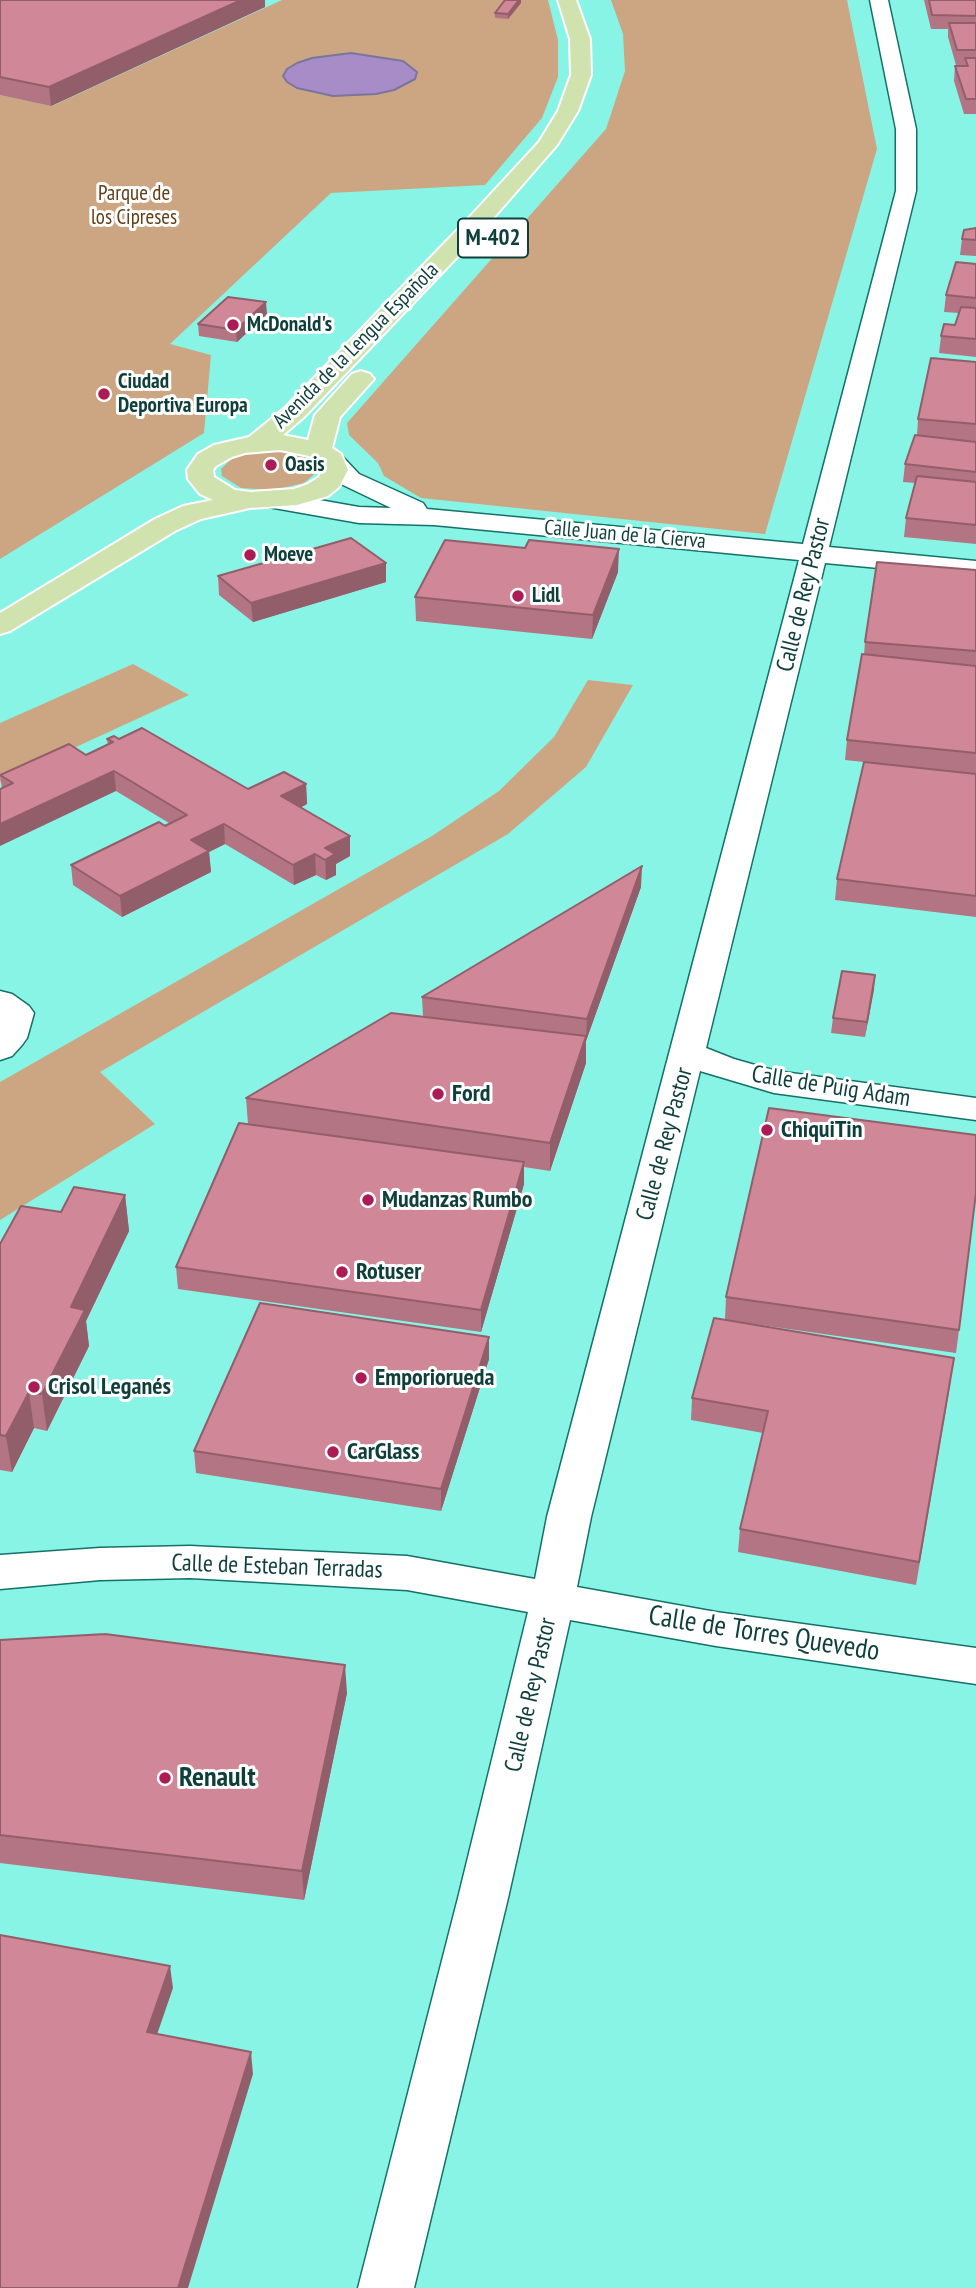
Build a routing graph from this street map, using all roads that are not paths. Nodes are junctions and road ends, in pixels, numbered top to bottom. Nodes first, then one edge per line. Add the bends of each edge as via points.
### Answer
1 (567, 0) edge
2 (878, 0) edge
3 (373, 366) dead end
4 (257, 443) junction
5 (325, 455) junction
6 (201, 479) junction
7 (262, 500) junction
8 (435, 517) junction
9 (814, 553) junction
10 (976, 569) edge
11 (0, 598) edge
12 (0, 625) edge
13 (0, 1002) edge
14 (0, 1049) edge
15 (688, 1053) junction
16 (976, 1109) edge
17 (0, 1572) edge
18 (553, 1598) junction
19 (976, 1666) edge
20 (386, 2288) edge

1 - 4 highway, Avenida de la Lengua Española / M-402 via 580,39 581,75 568,111 547,145 295,412
2 - 9 street, Calle de Rey Pastor via 906,129 906,191
3 - 5 highway, Avenida de la Lengua Española via 328,415
4 - 5 highway, M-402 via 280,442
4 - 6 highway, M-402 via 222,451 207,460 200,470
5 - 7 highway, Avenida de la Lengua Española via 335,470 330,481 297,497
5 - 8 street via 350,480
6 - 7 highway via 229,497
6 - 11 highway, M-402
7 - 8 street, Calle Juan de la Cierva via 359,515
7 - 12 highway via 193,512 165,525
8 - 9 street, Calle Juan de la Cierva
9 - 10 street, Calle Juan de la Cierva
9 - 15 street, Calle de Rey Pastor
13 - 14 street via 17,1013 10,1038
15 - 16 street, Calle de Puig Adam via 774,1082
15 - 18 street, Calle de Rey Pastor via 572,1503
17 - 18 street, Calle de Esteban Terradas via 162,1562 299,1566 407,1573
18 - 19 street, Calle de Torres Quevedo via 716,1629
18 - 20 street, Calle de Rey Pastor

